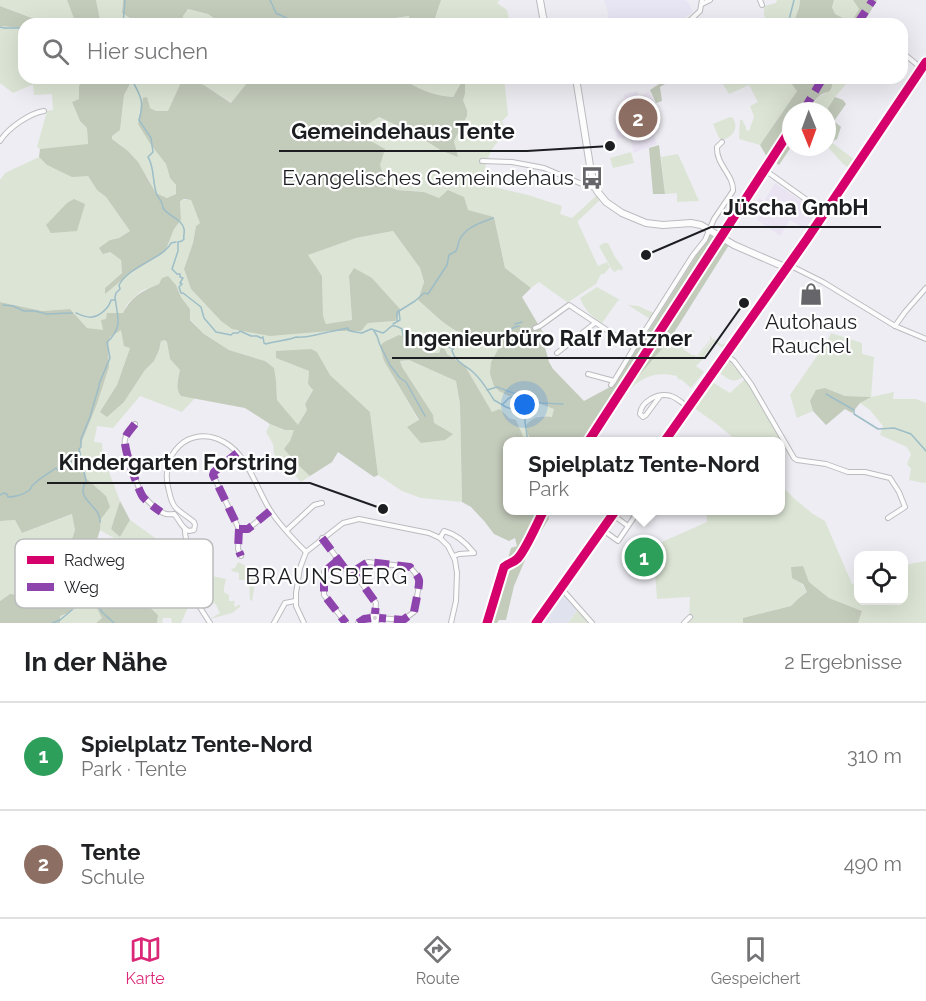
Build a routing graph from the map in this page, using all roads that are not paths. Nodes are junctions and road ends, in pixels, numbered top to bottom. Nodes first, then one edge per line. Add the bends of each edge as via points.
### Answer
1 (540, 0) edge
2 (710, 0) edge
3 (702, 2) edge
4 (544, 18) edge
5 (692, 18) edge
6 (908, 56) edge
7 (924, 65) edge
8 (577, 84) edge
9 (44, 111) dead end
10 (1, 138) edge
11 (722, 142) dead end
12 (482, 161) dead end
13 (769, 173) dead end
14 (596, 188) junction
15 (825, 213) junction
16 (711, 230) junction
17 (786, 268) junction
18 (926, 288) edge
19 (595, 323) junction
20 (895, 326) junction
21 (535, 328) dead end
22 (926, 339) edge
23 (634, 348) junction
24 (557, 352) dead end
25 (725, 355) junction
26 (588, 374) dead end
27 (660, 396) junction
28 (688, 407) junction
29 (135, 424) dead end
30 (667, 437) edge
31 (782, 437) edge
32 (785, 443) edge
33 (237, 453) junction
34 (322, 503) dead end
35 (175, 507) junction
36 (270, 510) junction
37 (174, 514) junction
38 (613, 515) edge
39 (616, 515) edge
40 (636, 515) edge
41 (888, 518) dead end
42 (628, 526) junction
43 (239, 529) junction
44 (185, 530) junction
45 (287, 530) junction
46 (608, 533) dead end
47 (322, 538) junction
48 (440, 538) junction
49 (186, 539) edge
50 (306, 552) junction
51 (241, 556) dead end
52 (454, 556) junction
53 (338, 560) junction
54 (354, 571) junction
55 (561, 588) junction
56 (295, 601) junction
57 (200, 608) edge
58 (377, 616) junction
59 (690, 617) dead end
60 (371, 618) junction
61 (210, 623) edge
62 (274, 623) edge
63 (304, 623) edge
64 (346, 623) edge
65 (358, 623) edge
66 (375, 623) edge
67 (451, 623) edge
68 (536, 623) edge
69 (592, 623) edge
70 (684, 623) edge

1 - 4 street
2 - 3 street
3 - 5 street
6 - 7 street
7 - 15 main road
8 - 14 street
9 - 10 street via 21,121
11 - 16 street via 717,147 718,156 734,188
12 - 14 street via 544,168
13 - 15 street
14 - 16 street via 612,207 642,222 691,223
15 - 17 main road
16 - 17 street via 778,269
16 - 23 street
17 - 20 street via 823,282
17 - 25 main road
18 - 20 street
19 - 21 street via 569,305
19 - 23 street
19 - 24 street
20 - 22 street
23 - 26 street via 613,383
25 - 28 main road
25 - 31 street via 751,384
27 - 27 street via 647,401 640,411 643,417
27 - 28 street via 669,395
28 - 30 main road
29 - 37 street via 124,440 140,493 161,512
32 - 41 street via 797,460 890,478 905,507
33 - 35 street via 225,442 206,437 178,446 166,473
33 - 36 street
33 - 43 street via 213,475
34 - 45 street via 314,505
35 - 37 street
35 - 44 street via 195,523 193,531
36 - 43 street via 248,529
36 - 45 street
37 - 44 street
38 - 55 main road
39 - 42 street
40 - 42 street
42 - 46 street via 618,540
43 - 51 street
44 - 49 street
45 - 50 street
47 - 48 street via 343,523 358,519
47 - 50 street
47 - 53 street
48 - 52 street
48 - 52 street via 444,531 450,532 474,553
50 - 56 street
52 - 67 street via 457,573
53 - 54 street via 346,570
53 - 64 street via 324,572 324,595
54 - 58 street via 376,603
54 - 58 street via 368,562 385,563 410,567 419,578 414,612 403,620
55 - 68 main road
55 - 69 street
56 - 62 street via 285,603
56 - 63 street
57 - 61 street
58 - 60 street
58 - 66 street
59 - 70 street
60 - 65 street
60 - 66 street

